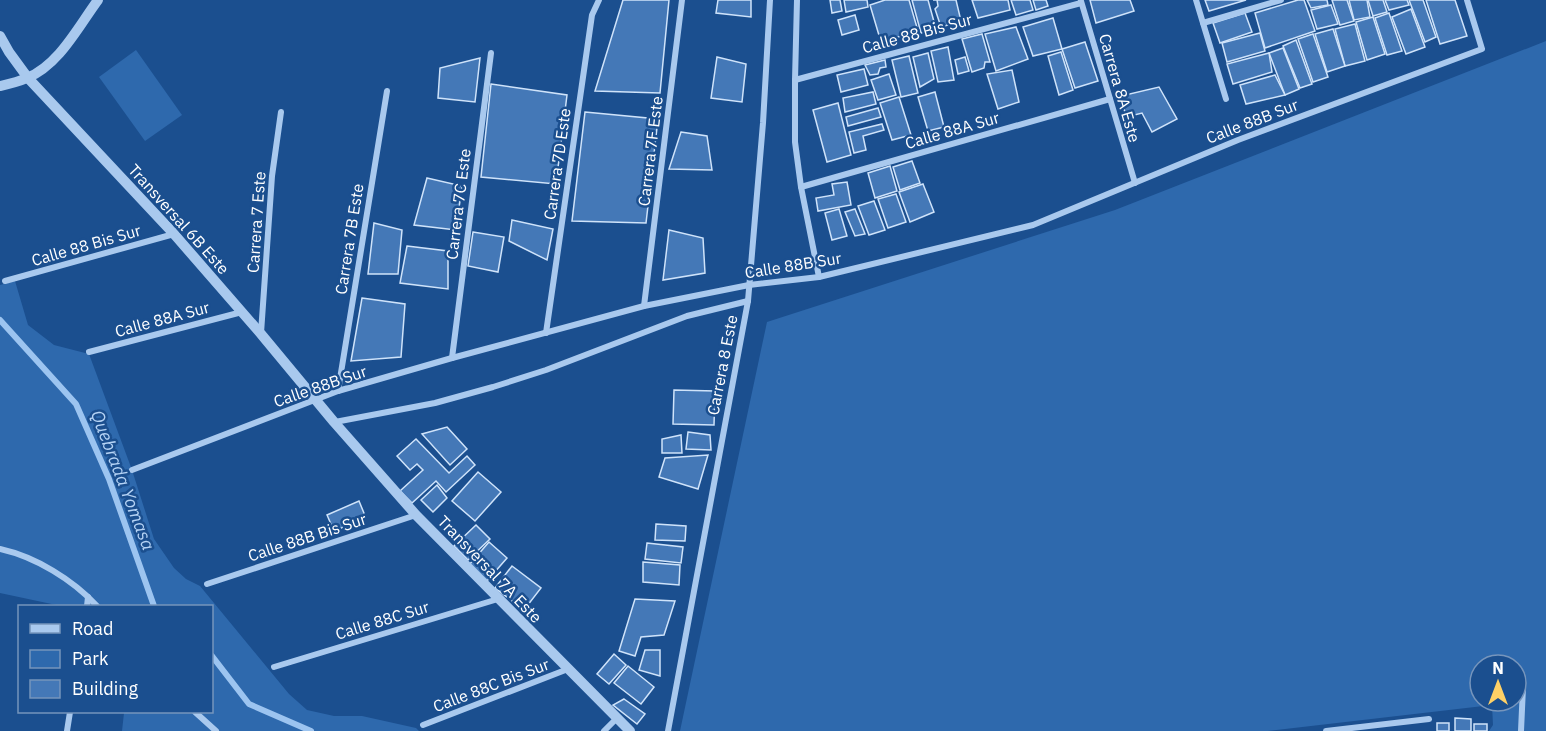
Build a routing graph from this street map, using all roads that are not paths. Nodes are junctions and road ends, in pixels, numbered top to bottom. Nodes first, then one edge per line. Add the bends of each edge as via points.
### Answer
1 (98, 0) edge
2 (599, 0) edge
3 (682, 0) edge
4 (770, 0) edge
5 (797, 0) edge
6 (1196, 0) edge
7 (1281, 0) edge
8 (1467, 0) edge
9 (1081, 1) edge
10 (1203, 23) junction
11 (0, 36) edge
12 (491, 53) dead end
13 (28, 78) junction
14 (795, 80) junction
15 (0, 86) edge
16 (387, 91) dead end
17 (1110, 99) junction
18 (1226, 99) dead end
19 (281, 112) dead end
20 (1135, 183) junction
21 (801, 187) junction
22 (174, 234) junction
23 (819, 277) junction
24 (5, 281) dead end
25 (749, 285) junction
26 (748, 301) junction
27 (644, 306) junction
28 (242, 312) junction
29 (546, 333) junction
30 (261, 334) junction
31 (89, 352) dead end
32 (452, 358) junction
33 (338, 391) junction
34 (316, 400) junction
35 (334, 422) junction
36 (132, 470) dead end
37 (416, 515) junction
38 (0, 549) edge
39 (207, 584) dead end
40 (88, 597) junction
41 (498, 599) junction
42 (87, 605) edge
43 (96, 605) edge
44 (274, 668) dead end
45 (568, 669) junction
46 (70, 713) edge
47 (197, 713) edge
48 (1522, 713) edge
49 (618, 718) junction
50 (1429, 719) dead end
51 (423, 725) dead end
52 (67, 731) edge
53 (216, 731) edge
54 (604, 731) edge
55 (630, 731) edge
56 (668, 731) edge
57 (1326, 731) edge
58 (1521, 731) edge

1 - 13 street via 57,56
2 - 29 street, Carrera 7D Este via 592,15
3 - 27 street, Carrera 7F Este
4 - 25 street, Carrera 8 Este
5 - 14 street
6 - 10 street
7 - 10 street
8 - 20 street, Calle 88B Sur via 1482,49 1238,140
9 - 14 street, Calle 88 Bis Sur
9 - 17 street, Carrera 8A Este
10 - 18 street
11 - 13 street, Transversal 6B Este
12 - 32 street, Carrera 7C Este
13 - 15 street
13 - 22 street, Transversal 6B Este
14 - 21 street via 795,142
16 - 33 street, Carrera 7B Este
17 - 20 street, Carrera 8A Este
17 - 21 street, Calle 88A Sur
19 - 30 street, Carrera 7 Este via 272,176
20 - 23 street, Calle 88B Sur via 1033,225
21 - 23 street
22 - 24 street, Calle 88 Bis Sur
22 - 28 street, Transversal 6B Este
23 - 25 street, Calle 88B Sur
25 - 26 street, Carrera 8 Este
25 - 27 street, Calle 88B Sur
26 - 35 street, Calle 88B Sur via 687,316 494,387 435,403
26 - 56 street, Carrera 8 Este
27 - 29 street, Calle 88B Sur
28 - 30 street, Transversal 6B Este
28 - 31 street, Calle 88A Sur
29 - 32 street, Calle 88B Sur
30 - 34 street, Transversal 6B Este
32 - 33 street, Calle 88B Sur
33 - 34 street, Calle 88B Sur
34 - 35 street, Transversal 6B Este
34 - 36 street, Calle 88B Sur
35 - 37 street, Transversal 7A Este
37 - 39 street, Calle 88B Bis Sur
37 - 41 street, Transversal 7A Este
38 - 40 street via 44,566
40 - 42 street
40 - 43 street
41 - 44 street, Calle 88C Sur
41 - 45 street, Transversal 7A Este
45 - 49 street, Transversal 7A Este
45 - 51 street, Calle 88C Bis Sur
46 - 52 street
47 - 53 street
48 - 58 street
49 - 54 street
49 - 55 street, Transversal 7A Este
50 - 57 street

